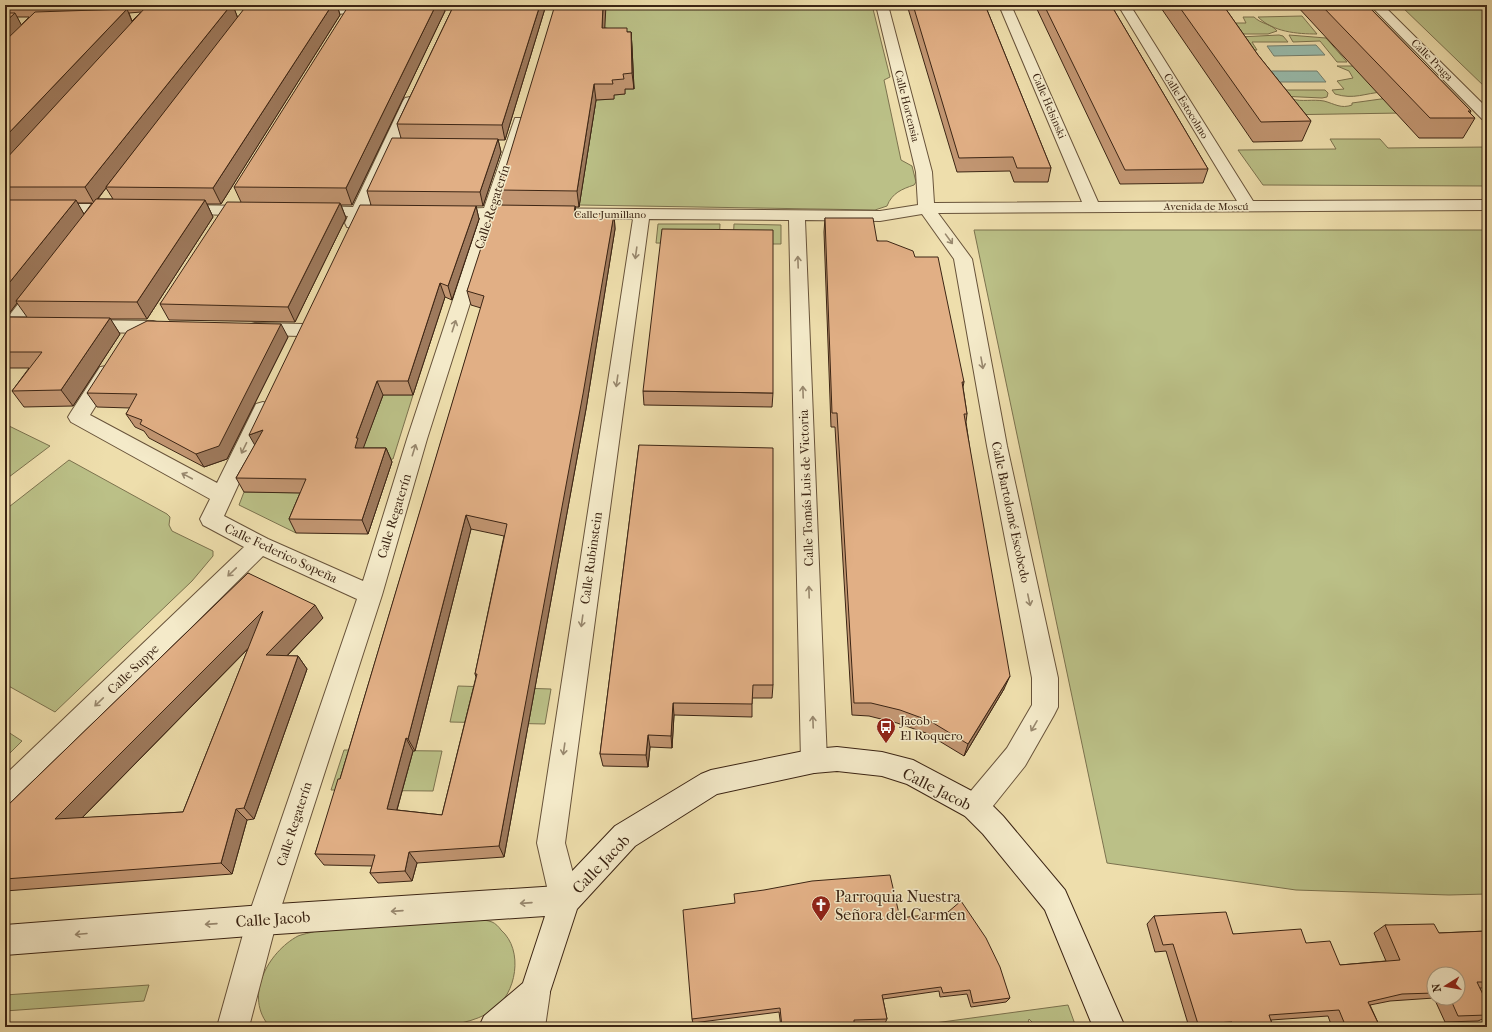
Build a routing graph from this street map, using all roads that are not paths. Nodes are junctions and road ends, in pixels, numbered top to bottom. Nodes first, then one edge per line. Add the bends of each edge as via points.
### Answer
1 (455, 5) edge
2 (460, 5) edge
3 (882, 5) edge
4 (1005, 5) edge
5 (1124, 5) edge
6 (1376, 5) edge
7 (374, 7) edge
8 (388, 8) edge
9 (403, 8) edge
10 (351, 10) junction
11 (299, 12) edge
12 (449, 18) edge
13 (340, 28) edge
14 (417, 87) edge
15 (523, 110) edge
16 (1487, 116) edge
17 (390, 145) junction
18 (405, 145) edge
19 (497, 146) edge
20 (512, 147) junction
21 (104, 203) junction
22 (1487, 205) edge
23 (1092, 206) junction
24 (1248, 206) junction
25 (926, 208) junction
26 (5, 209) edge
27 (137, 210) edge
28 (167, 210) edge
29 (267, 211) edge
30 (297, 211) edge
31 (359, 211) junction
32 (405, 212) edge
33 (436, 212) edge
34 (490, 213) junction
35 (642, 214) junction
36 (797, 216) junction
37 (85, 228) edge
38 (345, 239) edge
39 (52, 271) edge
40 (239, 329) edge
41 (301, 330) edge
42 (270, 395) edge
43 (221, 495) junction
44 (260, 545) junction
45 (370, 595) junction
46 (814, 761) junction
47 (5, 793) edge
48 (975, 808) junction
49 (565, 900) junction
50 (262, 920) junction
51 (5, 940) edge
52 (535, 993) junction
53 (233, 1027) edge
54 (495, 1027) edge
55 (529, 1027) edge
56 (1109, 1027) edge

1 - 2 street
1 - 9 street
1 - 12 street
3 - 25 street, Calle Hortensia via 924,172
4 - 23 street, Calle Helsinski
5 - 24 street, Calle Estocolmo
6 - 16 street, Calle Praga
7 - 8 street
7 - 10 street
10 - 11 street
10 - 13 street
14 - 17 street
15 - 20 street, Calle Regaterín
17 - 18 street
17 - 31 street
19 - 20 street
20 - 34 street, Calle Regaterín
21 - 26 street
21 - 27 street
21 - 37 street
22 - 24 street, Avenida de Moscú
23 - 24 street, Avenida de Moscú
23 - 25 street, Avenida de Moscú
25 - 36 street, Calle Jumillano via 880,216
25 -> 48 street, Calle Bartolomé Escobedo via 963,259 997,446 1045,678 1045,707 1016,757
28 - 29 street
30 - 31 street
31 - 32 street
31 - 38 street
33 - 34 street, Calle Jumillano
34 - 35 street, Calle Jumillano
45 -> 34 street, Calle Regaterín
35 - 36 street, Calle Jumillano
35 -> 49 street, Calle Rubinstein via 551,843
46 -> 36 street, Calle Tomás Luis de Victoria
43 -> 39 street via 78,417 128,340 161,323 11,326
40 - 41 street
42 -> 43 street
43 - 44 street, Calle Federico Sopeña via 211,519
44 - 45 street, Calle Federico Sopeña
44 -> 47 street, Calle Suppe
45 - 50 street, Calle Regaterín
46 - 48 street, Calle Jacob via 837,759 882,764 913,773
46 - 49 street, Calle Jacob via 711,783 625,836
48 - 56 street, Calle Jacob via 993,825 1055,900
49 -> 50 street, Calle Jacob
49 - 52 street, Calle Jacob
50 -> 51 street, Calle Jacob
50 - 53 street, Calle Regaterín
52 - 54 street
52 - 55 street, Calle Jacob

